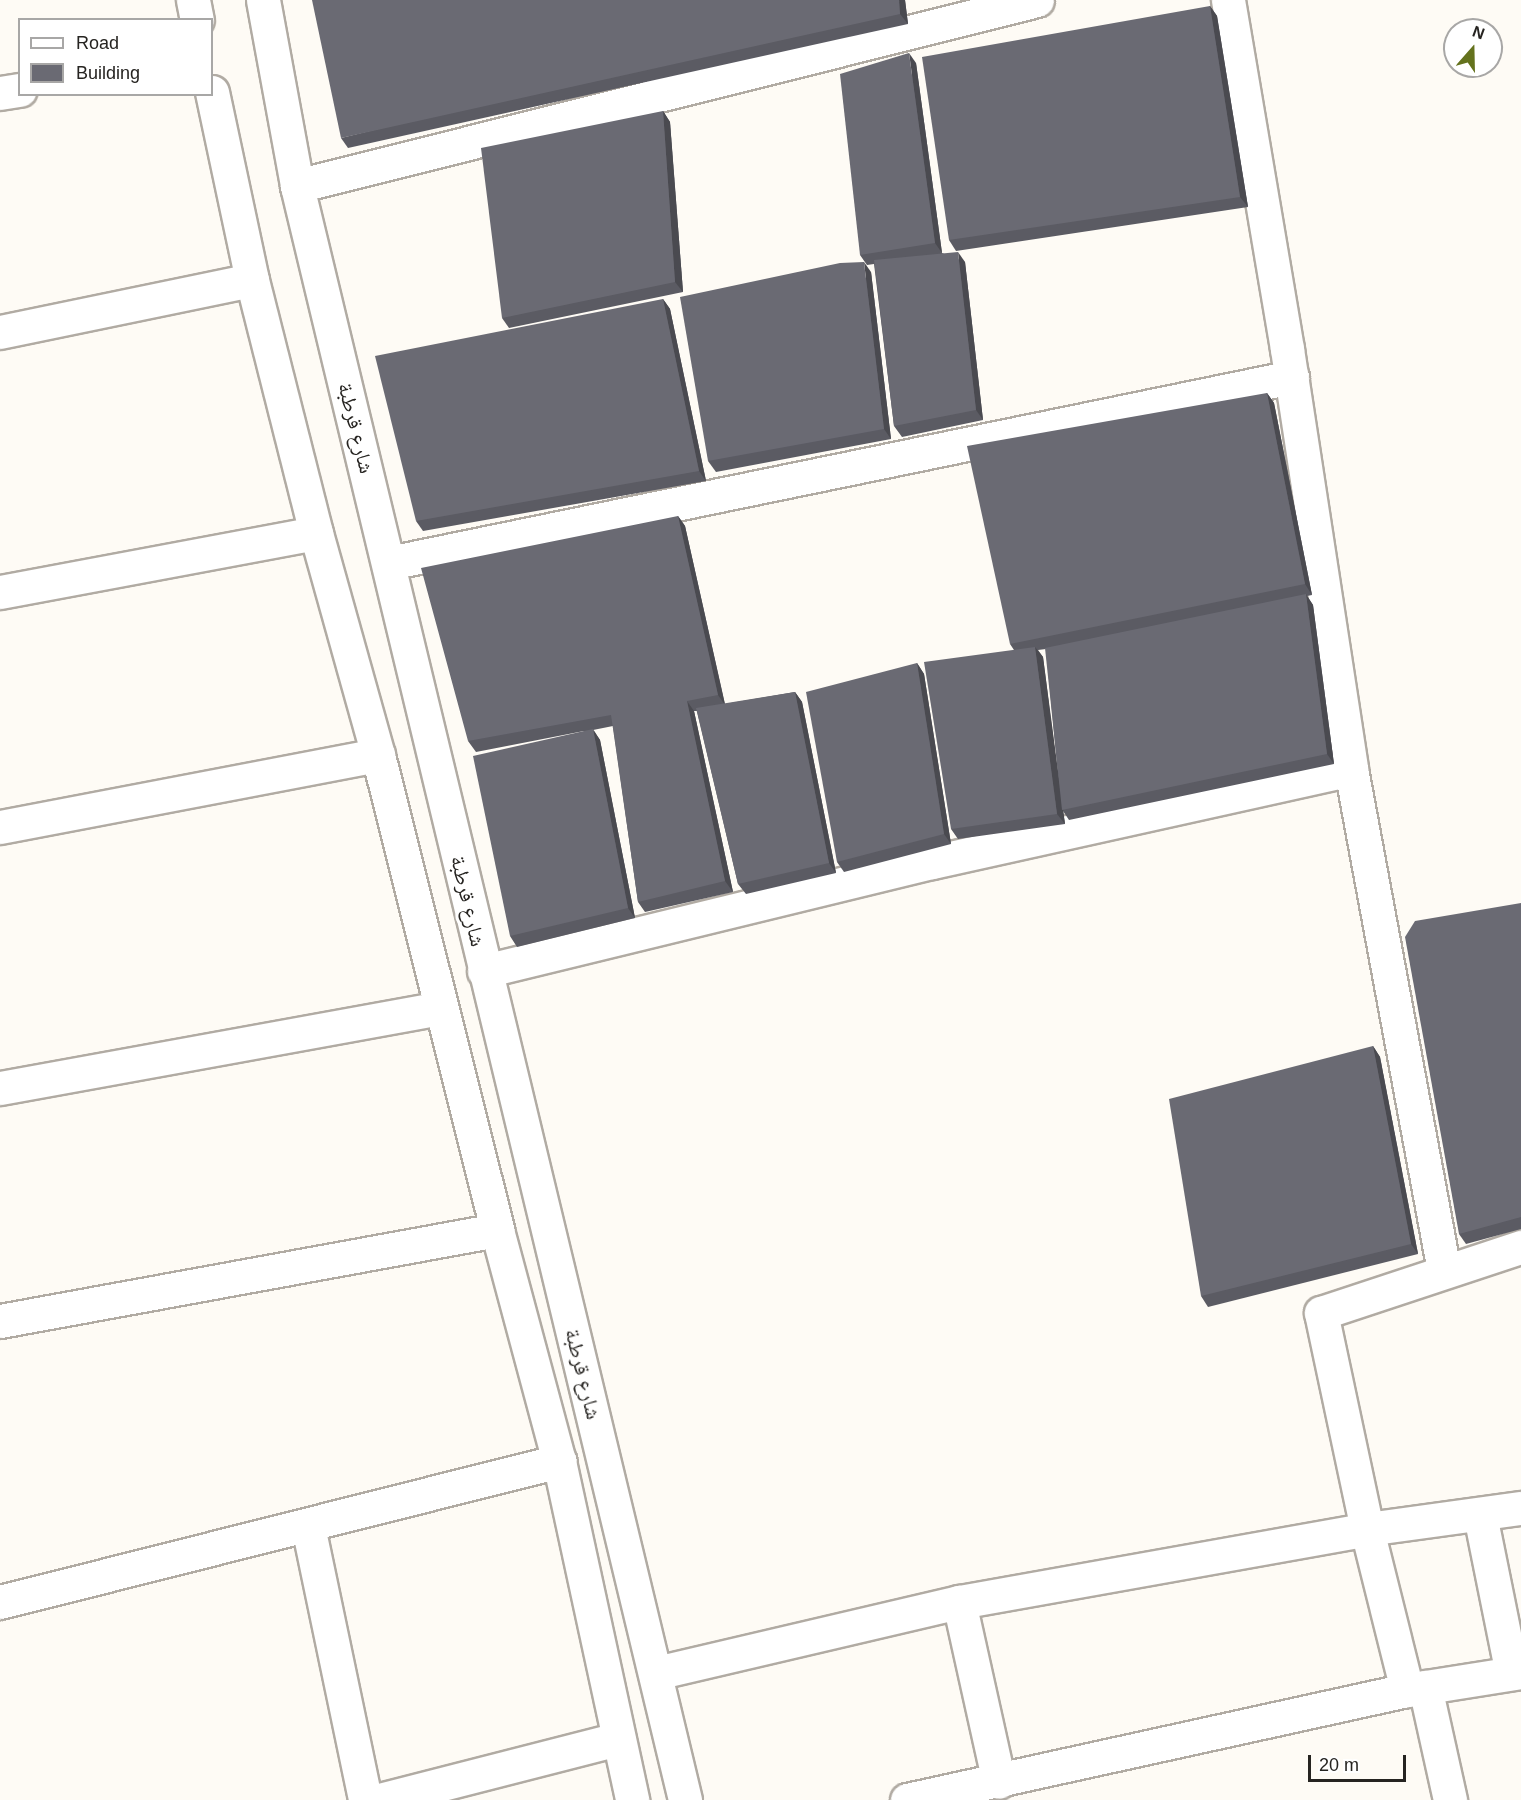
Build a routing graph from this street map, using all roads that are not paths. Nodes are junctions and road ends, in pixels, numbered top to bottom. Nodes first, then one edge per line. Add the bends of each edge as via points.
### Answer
1 (193, 0) edge
2 (263, 0) edge
3 (1037, 0) edge
4 (1228, 0) edge
5 (197, 18) edge
6 (18, 90) edge
7 (0, 93) edge
8 (213, 96) edge
9 (297, 186) junction
10 (252, 280) junction
11 (0, 332) edge
12 (1292, 377) junction
13 (316, 532) junction
14 (389, 563) junction
15 (0, 591) edge
16 (378, 755) junction
17 (1351, 768) junction
18 (0, 826) edge
19 (484, 971) junction
20 (441, 1008) junction
21 (0, 1088) edge
22 (497, 1230) junction
23 (1521, 1247) edge
24 (1444, 1271) junction
25 (0, 1321) edge
26 (559, 1461) junction
27 (1521, 1508) edge
28 (1480, 1515) junction
29 (309, 1526) junction
30 (1367, 1529) junction
31 (0, 1602) edge
32 (959, 1602) junction
33 (656, 1673) junction
34 (1516, 1673) edge
35 (1416, 1689) junction
36 (618, 1738) junction
37 (999, 1782) junction
38 (364, 1800) edge
39 (380, 1800) edge
40 (633, 1800) edge
41 (685, 1800) edge
42 (908, 1800) edge
43 (1450, 1800) edge

1 - 5 street
2 - 9 street, شارع قرطبة
3 - 9 street
4 - 12 street
6 - 7 street
8 - 10 street
9 - 14 street, شارع قرطبة
10 - 11 street
10 - 13 street
12 - 14 street
12 - 17 street
13 - 15 street
13 - 16 street
14 - 19 street, شارع قرطبة
16 - 18 street
16 - 20 street
17 - 19 street via 932,862
17 - 24 street
19 - 33 street, شارع قرطبة
20 - 21 street
20 - 22 street
22 - 25 street
22 - 26 street
23 - 24 street
24 - 30 street via 1321,1313
26 - 29 street
26 - 36 street
27 - 28 street
28 - 30 street
28 - 34 street
29 - 31 street
29 - 38 street
30 - 32 street
30 - 35 street
32 - 33 street
32 - 37 street
33 - 41 street, شارع قرطبة
34 - 35 street
35 - 37 street
35 - 43 street
36 - 39 street
36 - 40 street
37 - 42 street

